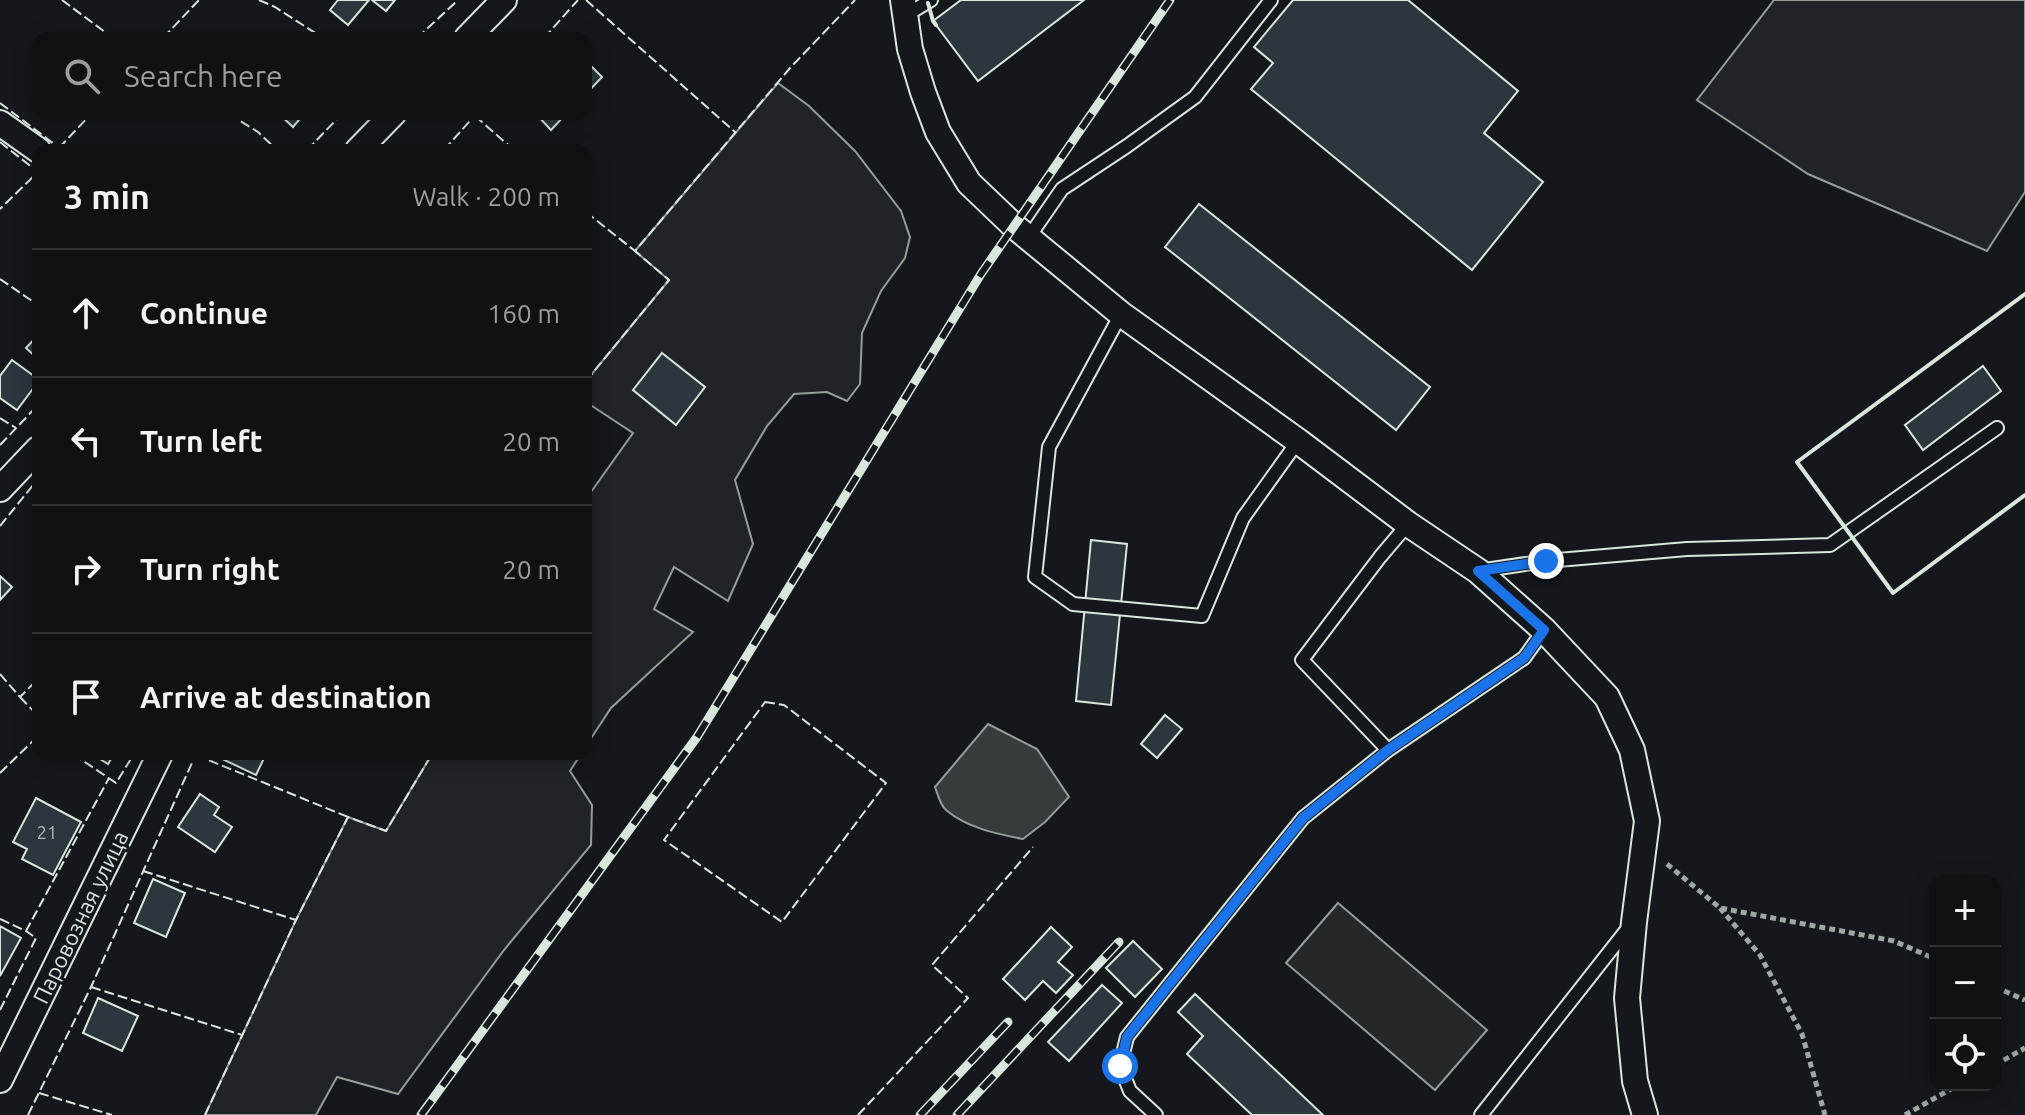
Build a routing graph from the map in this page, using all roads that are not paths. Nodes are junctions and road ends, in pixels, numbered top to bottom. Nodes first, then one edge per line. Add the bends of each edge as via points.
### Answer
1 (504, 0) edge
2 (931, 0) edge
3 (1271, 0) edge
4 (904, 8) edge
5 (473, 32) edge
6 (387, 120) edge
7 (0, 123) edge
8 (364, 144) edge
9 (32, 146) edge
10 (1029, 237) junction
11 (1121, 314) junction
12 (1997, 428) dead end
13 (1298, 441) junction
14 (32, 455) edge
15 (0, 489) edge
16 (1408, 524) junction
17 (1478, 571) junction
18 (1544, 630) junction
19 (1388, 750) junction
20 (157, 760) edge
21 (1634, 922) junction
22 (0, 1080) edge
23 (1156, 1115) edge
24 (1481, 1115) edge
25 (1645, 1115) edge

1 - 5 street
2 - 4 lane
3 - 10 lane via 1195,97 1062,189
4 - 10 street via 910,49 938,132 969,183
6 - 8 street
7 - 9 street
10 - 11 street
11 - 13 street
11 - 13 lane via 1049,447 1035,577 1073,604 1202,616 1243,518
12 - 17 lane via 1830,545 1687,549
13 - 16 street
14 - 15 street
16 - 17 street
16 - 19 lane via 1302,660
17 - 18 street
18 - 19 lane via 1524,658
18 - 21 street via 1607,697 1632,750 1647,821
19 - 23 lane via 1303,818 1127,1037 1120,1066 1130,1091
20 - 22 street, Паровозная улица
21 - 24 lane
21 - 25 street via 1627,998 1635,1081

